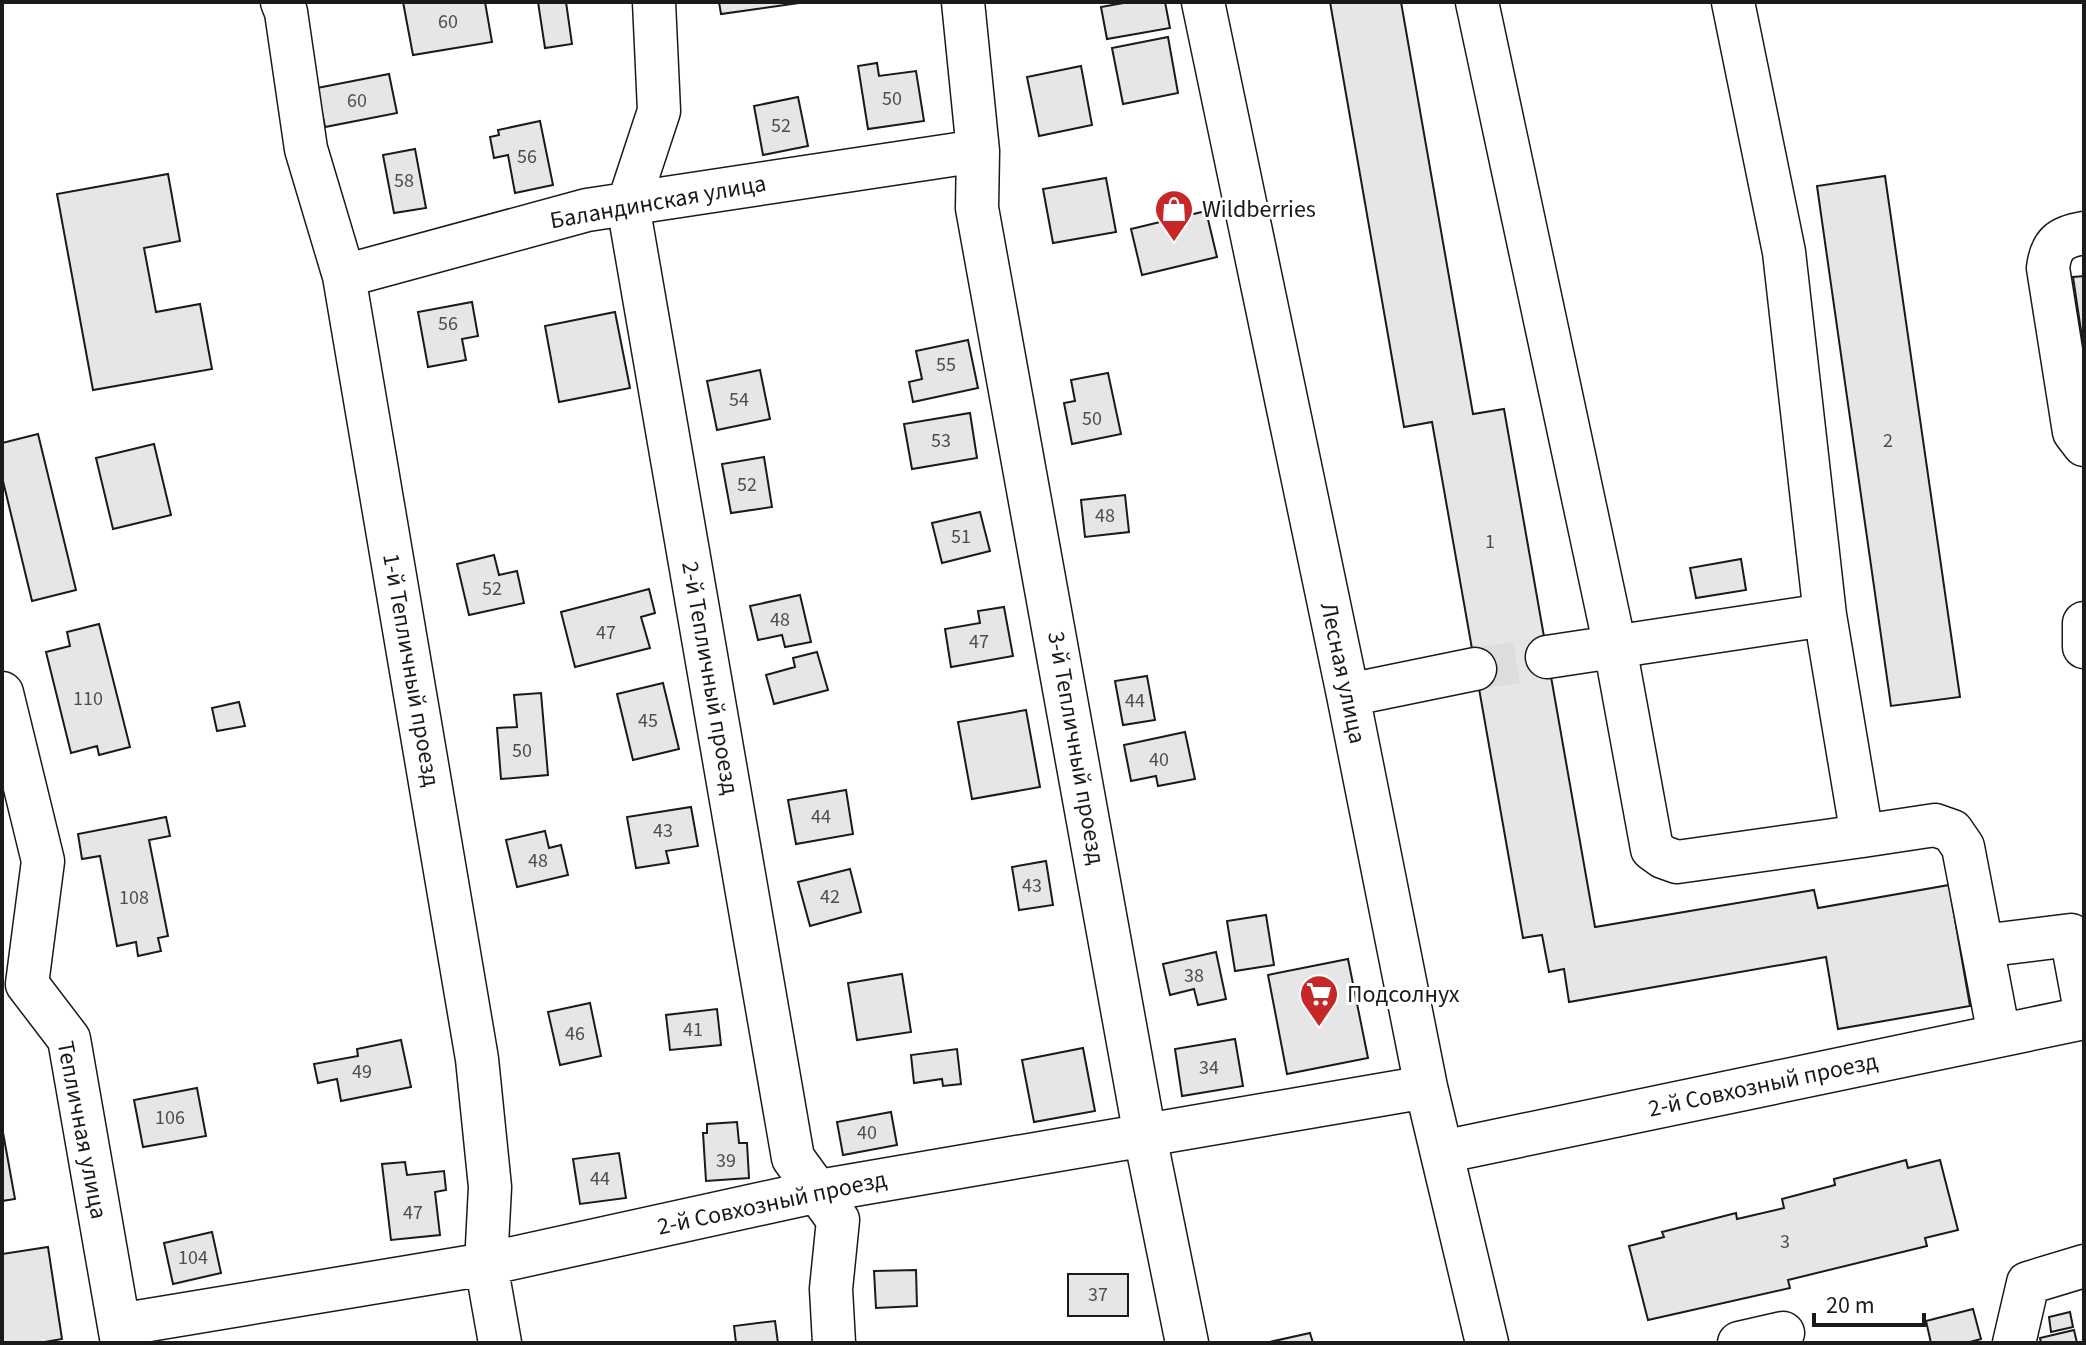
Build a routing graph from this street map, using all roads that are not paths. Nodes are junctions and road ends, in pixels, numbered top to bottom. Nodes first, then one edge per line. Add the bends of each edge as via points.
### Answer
1 (282, 2) edge
2 (654, 2) edge
3 (963, 2) edge
4 (1203, 2) edge
5 (1477, 2) edge
6 (1733, 2) edge
7 (978, 151) junction
8 (628, 205) junction
9 (2084, 233) edge
10 (344, 276) junction
11 (2084, 445) edge
12 (1825, 615) junction
13 (2084, 623) edge
14 (1615, 647) junction
15 (2084, 647) edge
16 (1547, 657) tunnel mouth
17 (1475, 669) tunnel mouth
18 (2, 693) edge
19 (1348, 695) junction
20 (1862, 836) junction
21 (1982, 946) junction
22 (14, 992) edge
23 (2084, 1005) edge
24 (2084, 1018) edge
25 (1999, 1035) junction
26 (1426, 1087) junction
27 (1145, 1136) junction
28 (1442, 1152) junction
29 (819, 1191) junction
30 (486, 1264) junction
31 (2084, 1266) edge
32 (1783, 1333) dead end
33 (120, 1334) edge
34 (500, 1343) edge
35 (834, 1343) edge
36 (1187, 1343) edge
37 (1487, 1343) edge
38 (1739, 1343) edge
39 (2014, 1343) edge

1 - 10 street, 1-й Тепличный проезд via 306,149
2 - 8 street, 2-й Тепличный проезд via 659,111
3 - 7 street, 3-й Тепличный проезд
4 - 19 street, Лесная улица
5 - 14 street
6 - 12 street via 1784,252
7 - 8 street, Баландинская улица
7 - 27 street, 3-й Тепличный проезд via 977,208
8 - 10 street, Баландинская улица via 587,210
8 - 29 street, 2-й Тепличный проезд via 793,1158
9 - 11 street via 2058,241 2050,251 2048,268 2074,432
10 - 30 street, 1-й Тепличный проезд via 477,1059 490,1187
12 - 14 street
12 - 20 street
13 - 15 street
14 - 16 street
14 - 20 street via 1652,849 1677,862
17 - 19 street
18 - 22 street, Тепличная улица via 43,861
19 - 26 street, Лесная улица
20 - 21 street via 1935,825 1952,831 1963,847
21 - 23 street via 2071,935
21 - 25 street
22 - 33 street, Тепличная улица via 69,1039
24 - 25 street, 2-й Совхозный проезд
25 - 28 street, 2-й Совхозный проезд
26 - 27 street, 2-й Совхозный проезд
26 - 28 street, Лесная улица
27 - 29 street, 2-й Совхозный проезд
27 - 36 street, 3-й Тепличный проезд
28 - 37 street, Лесная улица
29 - 30 street, 2-й Совхозный проезд
29 - 35 street, 2-й Тепличный проезд via 838,1220 831,1289
30 - 33 street, 2-й Совхозный проезд
30 - 34 street, 1-й Тепличный проезд
31 - 39 street via 2028,1283
32 - 38 street

